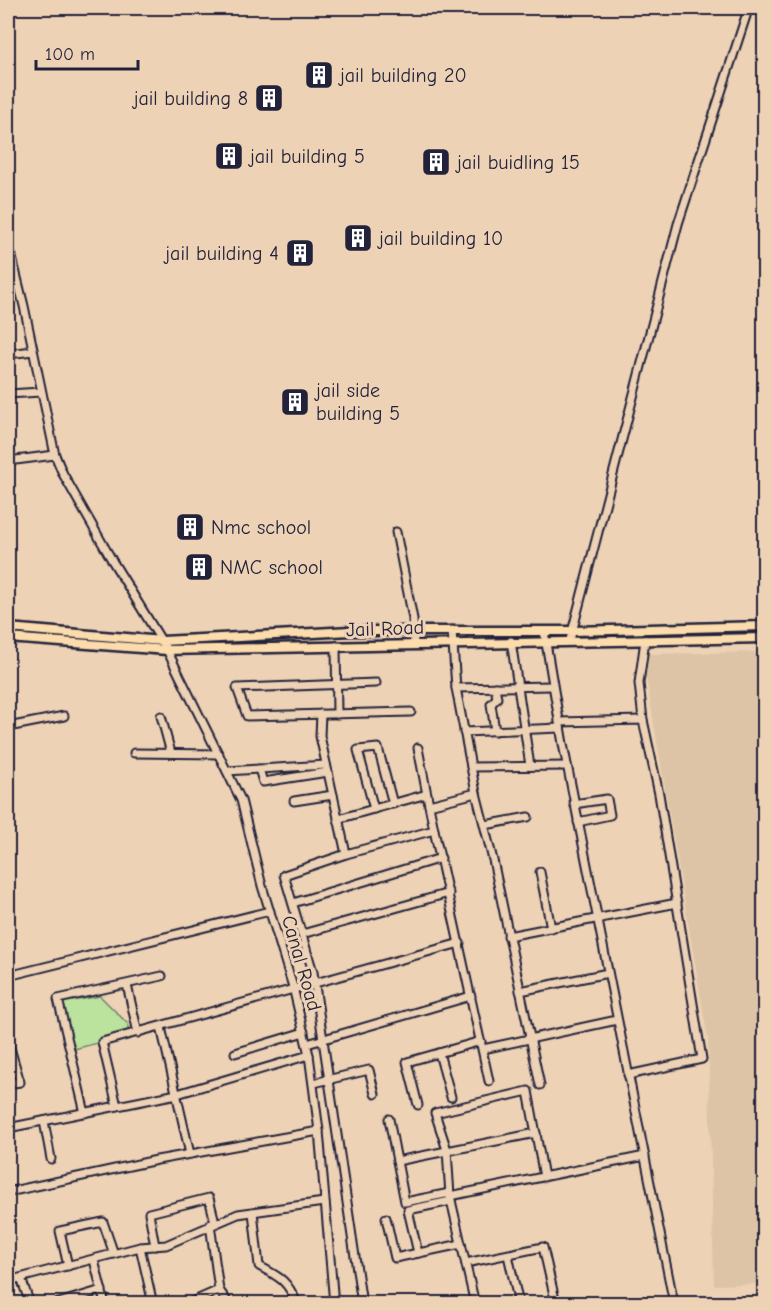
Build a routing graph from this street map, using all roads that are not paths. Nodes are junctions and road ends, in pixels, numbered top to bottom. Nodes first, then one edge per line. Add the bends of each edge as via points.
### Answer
1 (747, 13) dead end
2 (8, 241) edge
3 (11, 273) edge
4 (33, 351) junction
5 (8, 354) edge
6 (41, 392) junction
7 (8, 394) edge
8 (55, 455) junction
9 (8, 461) edge
10 (396, 532) dead end
11 (711, 627) junction
12 (765, 627) edge
13 (8, 628) edge
14 (413, 630) junction
15 (452, 630) junction
16 (544, 631) junction
17 (573, 631) junction
18 (8, 638) edge
19 (765, 638) edge
20 (710, 639) junction
21 (570, 640) junction
22 (645, 640) junction
23 (162, 641) junction
24 (544, 641) junction
25 (453, 642) junction
26 (511, 642) junction
27 (414, 644) junction
28 (336, 646) junction
29 (167, 650) junction
30 (376, 683) dead end
31 (337, 685) junction
32 (518, 686) junction
33 (552, 686) junction
34 (495, 687) junction
35 (456, 688) junction
36 (411, 712) dead end
37 (321, 714) junction
38 (337, 714) junction
39 (64, 716) dead end
40 (161, 716) dead end
41 (643, 720) junction
42 (559, 725) junction
43 (8, 727) edge
44 (524, 730) junction
45 (495, 731) junction
46 (464, 732) junction
47 (418, 748) dead end
48 (134, 753) dead end
49 (171, 753) junction
50 (219, 754) junction
51 (530, 766) junction
52 (567, 766) junction
53 (471, 767) junction
54 (259, 769) junction
55 (327, 769) junction
56 (228, 771) junction
57 (476, 793) junction
58 (427, 794) junction
59 (333, 795) junction
60 (294, 801) dead end
61 (393, 804) junction
62 (574, 804) junction
63 (429, 805) junction
64 (374, 809) junction
65 (528, 817) dead end
66 (338, 819) junction
67 (578, 822) junction
68 (485, 825) junction
69 (434, 830) junction
70 (346, 854) junction
71 (441, 858) junction
72 (540, 872) dead end
73 (449, 893) junction
74 (293, 903) junction
75 (677, 903) junction
76 (270, 911) junction
77 (597, 919) junction
78 (551, 928) junction
79 (302, 934) junction
80 (508, 936) junction
81 (460, 943) junction
82 (608, 973) junction
83 (8, 976) edge
84 (162, 976) dead end
85 (315, 981) junction
86 (127, 985) junction
87 (293, 987) junction
88 (520, 991) junction
89 (471, 996) junction
90 (617, 1020) junction
91 (161, 1027) junction
92 (304, 1032) junction
93 (138, 1033) junction
94 (325, 1038) junction
95 (530, 1039) junction
96 (8, 1041) edge
97 (307, 1044) junction
98 (482, 1045) junction
99 (235, 1053) dead end
100 (439, 1053) junction
101 (309, 1055) junction
102 (628, 1075) junction
103 (330, 1080) junction
104 (489, 1081) dead end
105 (314, 1083) junction
106 (8, 1084) edge
107 (540, 1085) dead end
108 (177, 1094) junction
109 (375, 1094) dead end
110 (451, 1097) dead end
111 (417, 1105) dead end
112 (117, 1106) junction
113 (86, 1113) junction
114 (389, 1119) dead end
115 (44, 1121) junction
116 (8, 1128) edge
117 (319, 1131) junction
118 (536, 1133) junction
119 (447, 1150) junction
120 (190, 1154) junction
121 (645, 1156) junction
122 (51, 1159) dead end
123 (396, 1161) junction
124 (544, 1177) junction
125 (8, 1192) edge
126 (450, 1196) junction
127 (324, 1202) junction
128 (253, 1212) junction
129 (386, 1218) dead end
130 (212, 1223) junction
131 (461, 1244) junction
132 (155, 1246) junction
133 (140, 1247) junction
134 (418, 1253) junction
135 (114, 1254) junction
136 (508, 1255) junction
137 (94, 1260) junction
138 (466, 1263) junction
139 (68, 1266) junction
140 (21, 1278) junction
141 (8, 1281) edge
142 (102, 1290) junction
143 (219, 1290) junction
144 (30, 1304) edge
145 (55, 1304) edge
146 (105, 1304) edge
147 (153, 1304) edge
148 (187, 1304) edge
149 (229, 1304) edge
150 (297, 1304) edge
151 (334, 1304) edge
152 (362, 1304) edge
153 (475, 1304) edge
154 (519, 1304) edge
155 (555, 1304) edge
156 (674, 1304) edge

1 - 17 street via 678,224
2 - 3 street, Canal Road
3 - 4 street, Canal Road
4 - 5 street
4 - 6 street, Canal Road
6 - 7 street
6 - 8 street, Canal Road
8 - 9 street
8 - 23 street, Canal Road
10 - 14 street
11 - 12 main road
11 - 17 main road
11 - 20 main road
13 - 23 main road
14 - 15 main road
14 - 23 main road
14 - 27 street
15 - 16 main road
15 - 25 street
16 - 17 main road
16 - 24 street
17 - 21 street
18 - 29 main road, Jail Road
19 - 20 main road, Jail Road
20 - 22 main road, Jail Road
21 - 22 main road, Jail Road
21 - 24 main road, Jail Road
22 - 41 street via 639,683
23 - 29 street, Canal Road
24 - 26 main road, Jail Road
24 - 33 street
25 - 26 main road, Jail Road
25 - 27 main road, Jail Road
25 - 35 street
26 - 32 street
27 - 28 main road, Jail Road
28 - 29 main road, Jail Road
28 - 31 street
29 - 50 street, Canal Road
30 - 31 street
31 - 37 street via 237,688 247,716
31 - 38 street
32 - 33 street
32 - 34 street
32 - 44 street
33 - 42 street
34 - 35 street
34 - 45 street via 497,698 491,704
35 - 46 street
36 - 38 street
37 - 38 street
37 - 55 street via 320,736
39 - 43 street
40 - 49 street
41 - 42 street
41 - 75 street
42 - 44 street
42 - 52 street
44 - 45 street
44 - 51 street
45 - 46 street
46 - 53 street
47 - 58 street
48 - 49 street
49 - 50 street
50 - 56 street, Canal Road
51 - 52 street
51 - 53 street
52 - 62 street
53 - 57 street
54 - 55 street
54 - 55 street via 263,782
54 - 56 street
55 - 59 street
56 - 76 street, Canal Road via 242,800
57 - 63 street
57 - 68 street
58 - 61 street
58 - 63 street
59 - 60 street
59 - 66 street
61 - 64 street
61 - 64 street via 378,748 358,750
62 - 67 street
62 - 67 street via 607,799 610,815
63 - 69 street
64 - 66 street
65 - 68 street
66 - 70 street
67 - 77 street
68 - 80 street
69 - 70 street
69 - 71 street
70 - 74 street via 284,875
71 - 73 street
71 - 74 street
72 - 78 street
73 - 79 street
73 - 81 street
74 - 79 street
75 - 77 street
75 - 102 street via 702,1059
76 - 83 street
76 - 87 street, Canal Road
77 - 78 street
77 - 82 street
78 - 80 street
79 - 85 street
80 - 88 street
81 - 85 street
81 - 89 street
82 - 88 street
82 - 90 street
84 - 86 street
85 - 87 street
85 - 94 street
86 - 93 street
86 - 113 street via 58,999
87 - 91 street
87 - 92 street, Canal Road
88 - 95 street
89 - 94 street
89 - 98 street
90 - 95 street
90 - 102 street
91 - 93 street
91 - 108 street
92 - 97 street, Canal Road
92 - 99 street
93 - 112 street via 102,1042
94 - 97 street
94 - 103 street
95 - 98 street
95 - 107 street
96 - 106 street via 20,1082
97 - 101 street, Canal Road
98 - 100 street
98 - 104 street
100 - 110 street
100 - 111 street via 407,1062
101 - 105 street, Canal Road
101 - 108 street
102 - 121 street
103 - 105 street
103 - 109 street via 369,1070
103 - 152 street
105 - 117 street, Canal Road
108 - 112 street
108 - 120 street
112 - 113 street
113 - 115 street
114 - 123 street
115 - 116 street
115 - 122 street
117 - 120 street
117 - 127 street, Canal Road
118 - 119 street
118 - 119 street via 528,1092 435,1113
118 - 124 street
119 - 123 street
119 - 126 street
120 - 125 street
121 - 124 street
121 - 156 street
123 - 126 street via 405,1202
124 - 126 street
126 - 131 street
126 - 134 street via 408,1210
127 - 128 street
127 - 151 street, Canal Road
128 - 130 street
128 - 150 street via 259,1266 290,1286
129 - 134 street via 395,1258
130 - 132 street via 177,1242
130 - 132 street via 208,1198 149,1213
130 - 143 street
131 - 134 street
131 - 138 street
132 - 133 street
133 - 135 street
133 - 147 street
135 - 137 street
135 - 139 street via 103,1222 60,1231
136 - 138 street
136 - 154 street
136 - 155 street via 543,1248
137 - 139 street
137 - 142 street
138 - 153 street
139 - 140 street
140 - 141 street
140 - 144 street
142 - 145 street
142 - 146 street
143 - 148 street
143 - 149 street

